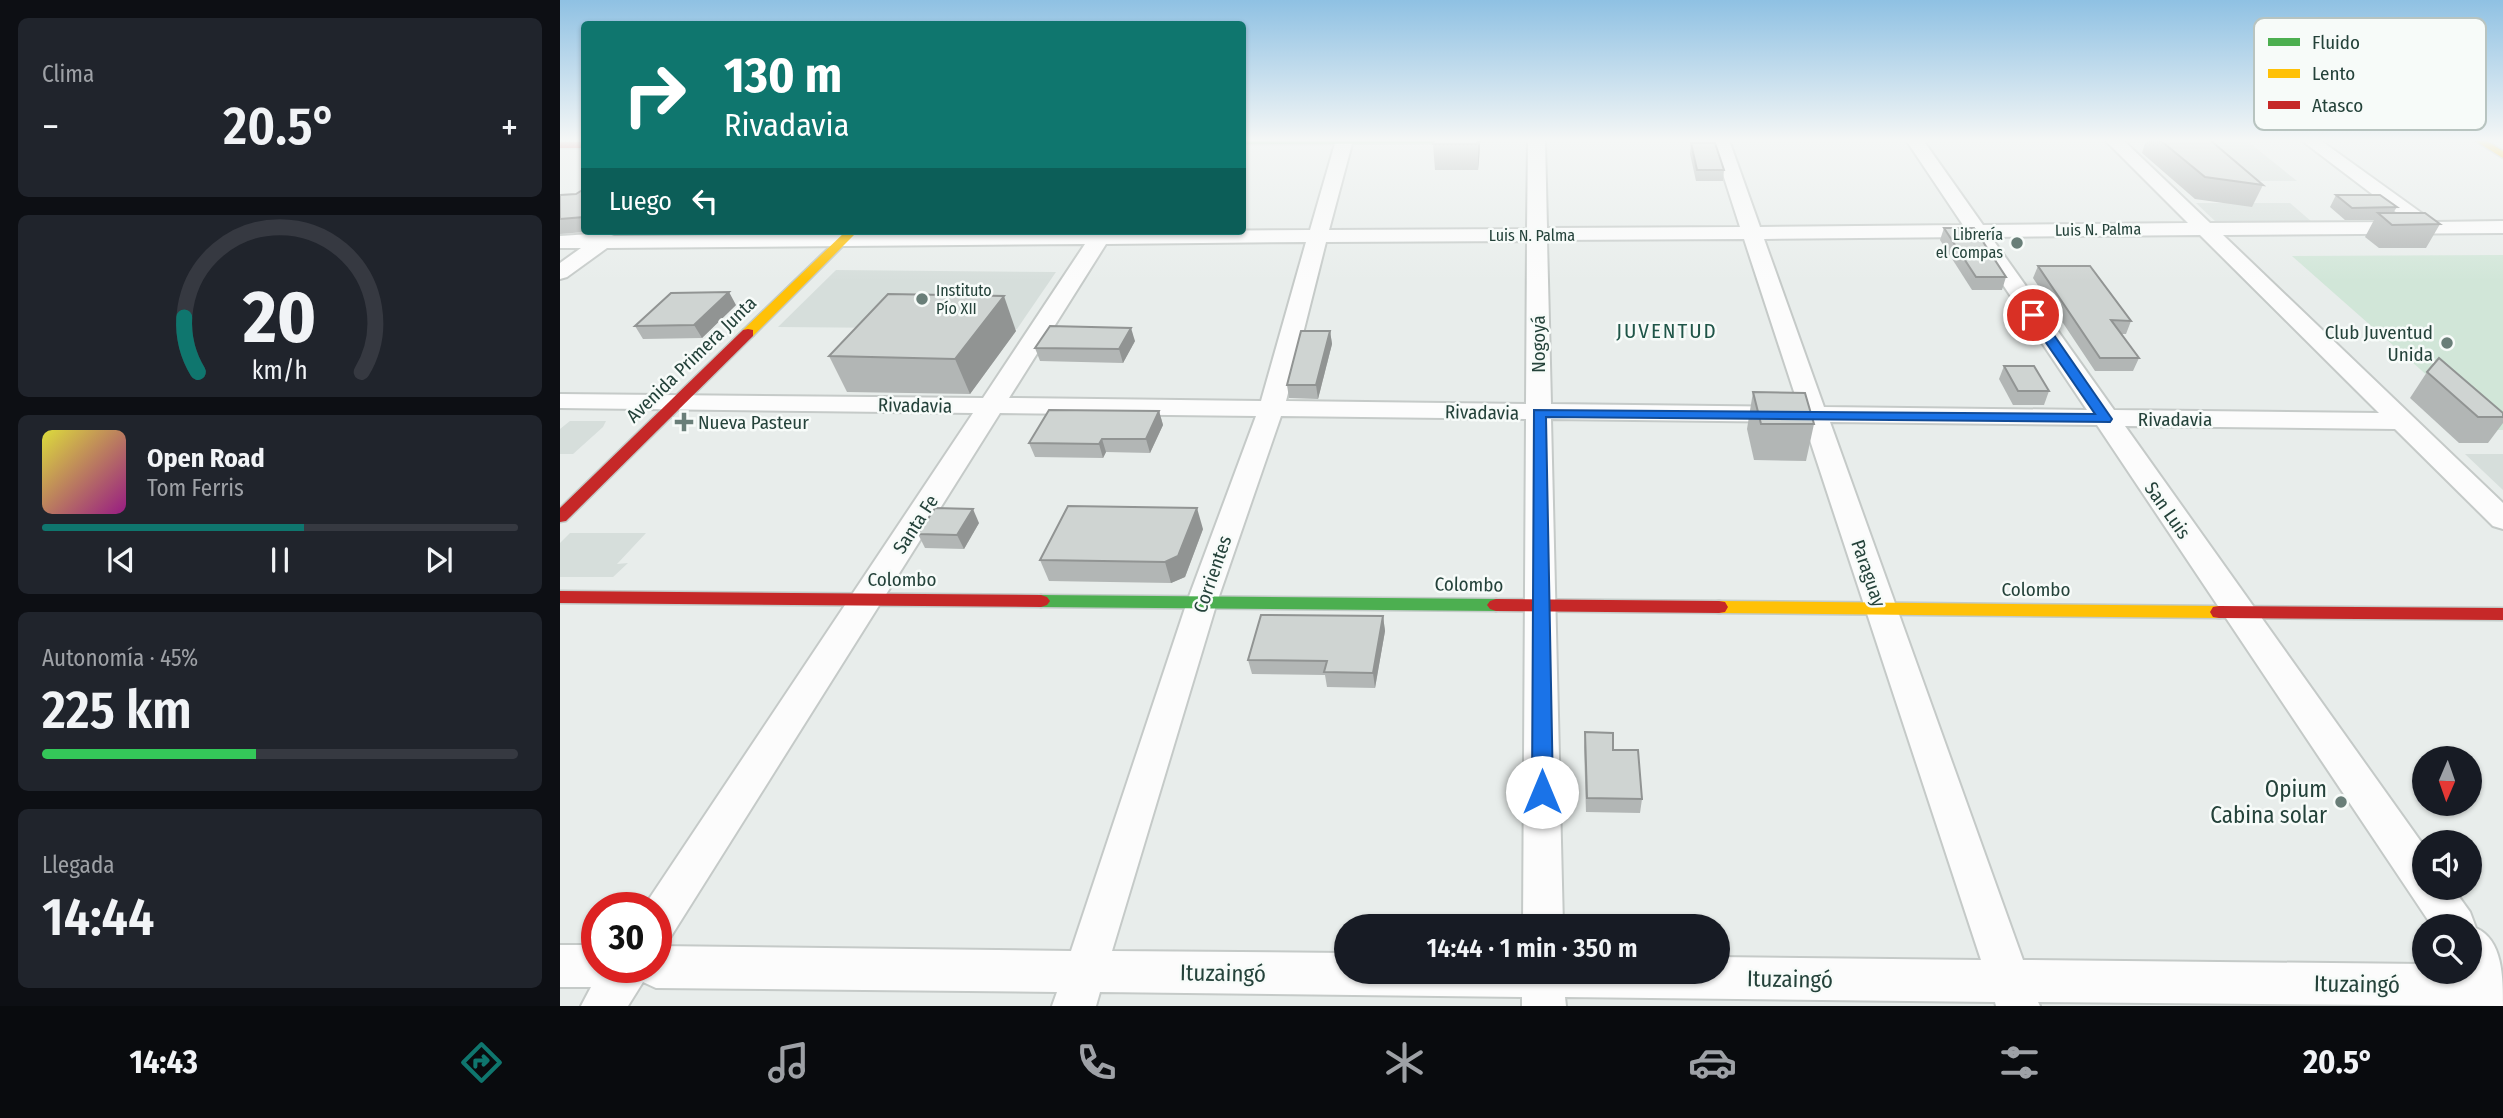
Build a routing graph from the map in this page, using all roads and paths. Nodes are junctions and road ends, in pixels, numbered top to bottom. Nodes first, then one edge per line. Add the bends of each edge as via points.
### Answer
1 (1331, 187) edge
2 (1536, 187) edge
3 (1737, 187) edge
4 (1946, 187) edge
5 (2160, 187) edge
6 (2374, 187) edge
7 (2429, 227) junction
8 (2503, 227) edge
9 (2202, 228) junction
10 (1976, 232) junction
11 (1754, 233) junction
12 (1102, 235) edge
13 (1537, 235) junction
14 (610, 236) edge
15 (836, 236) edge
16 (1319, 237) junction
17 (560, 242) edge
18 (560, 273) edge
19 (741, 317) dead end
20 (674, 393) junction
21 (560, 401) edge
22 (991, 406) junction
23 (1271, 409) junction
24 (1539, 413) junction
25 (1816, 416) junction
26 (2105, 419) junction
27 (2404, 421) junction
28 (560, 517) edge
29 (2503, 519) edge
30 (560, 597) edge
31 (866, 600) junction
32 (1202, 603) junction
33 (1541, 606) junction
34 (1882, 608) junction
35 (2238, 611) junction
36 (2503, 614) edge
37 (2412, 862) edge
38 (672, 899) edge
39 (1543, 914) edge
40 (2482, 962) edge
41 (560, 966) edge
42 (581, 966) edge
43 (672, 968) edge
44 (618, 983) edge
45 (1544, 985) edge
46 (2501, 988) edge
47 (1079, 989) edge
48 (2014, 994) edge
49 (603, 1006) edge

1 - 16 street, Corrientes
2 - 13 street, Nogoyá
3 - 11 street, Paraguay
4 - 10 street, San Luis
5 - 9 street
6 - 7 street
7 - 8 street, Luis N. Palma
7 - 9 street, Luis N. Palma
9 - 10 street, Luis N. Palma
9 - 27 street
10 - 11 street, Luis N. Palma
10 - 26 street, San Luis
11 - 13 street, Luis N. Palma
11 - 25 street, Paraguay
12 - 15 street, Luis N. Palma
12 - 16 street, Luis N. Palma
12 - 22 street, Santa Fe
13 - 16 street, Luis N. Palma
13 - 24 street, Nogoyá
14 - 15 street, Luis N. Palma
14 - 17 street, Luis N. Palma
14 - 18 street
15 - 19 street, Avenida Primera Junta
15 - 20 street, Avenida Primera Junta
16 - 23 street, Corrientes
20 - 21 street, Rivadavia via 642,411
20 - 22 street, Rivadavia
20 - 28 street, Avenida Primera Junta
22 - 23 street, Rivadavia
22 - 31 street, Santa Fe
23 - 24 street, Rivadavia
23 - 32 street, Corrientes
24 - 25 street, Rivadavia
24 - 33 street, Nogoyá
25 - 26 street, Rivadavia
25 - 34 street, Paraguay
26 - 27 street, Rivadavia
26 - 35 street, San Luis
27 - 29 street
30 - 31 street, Colombo
31 - 32 street, Colombo
31 - 38 street, Santa Fe
32 - 33 street, Colombo
32 - 47 street, Corrientes
33 - 34 street, Colombo
33 - 39 street, Nogoyá
34 - 35 street, Colombo
34 - 48 street, Paraguay
35 - 36 street, Colombo
35 - 37 street, San Luis
40 - 46 street
41 - 42 street
43 - 47 street, Ituzaingó
44 - 49 street
45 - 47 street, Ituzaingó
45 - 48 street, Ituzaingó
46 - 48 street, Ituzaingó

